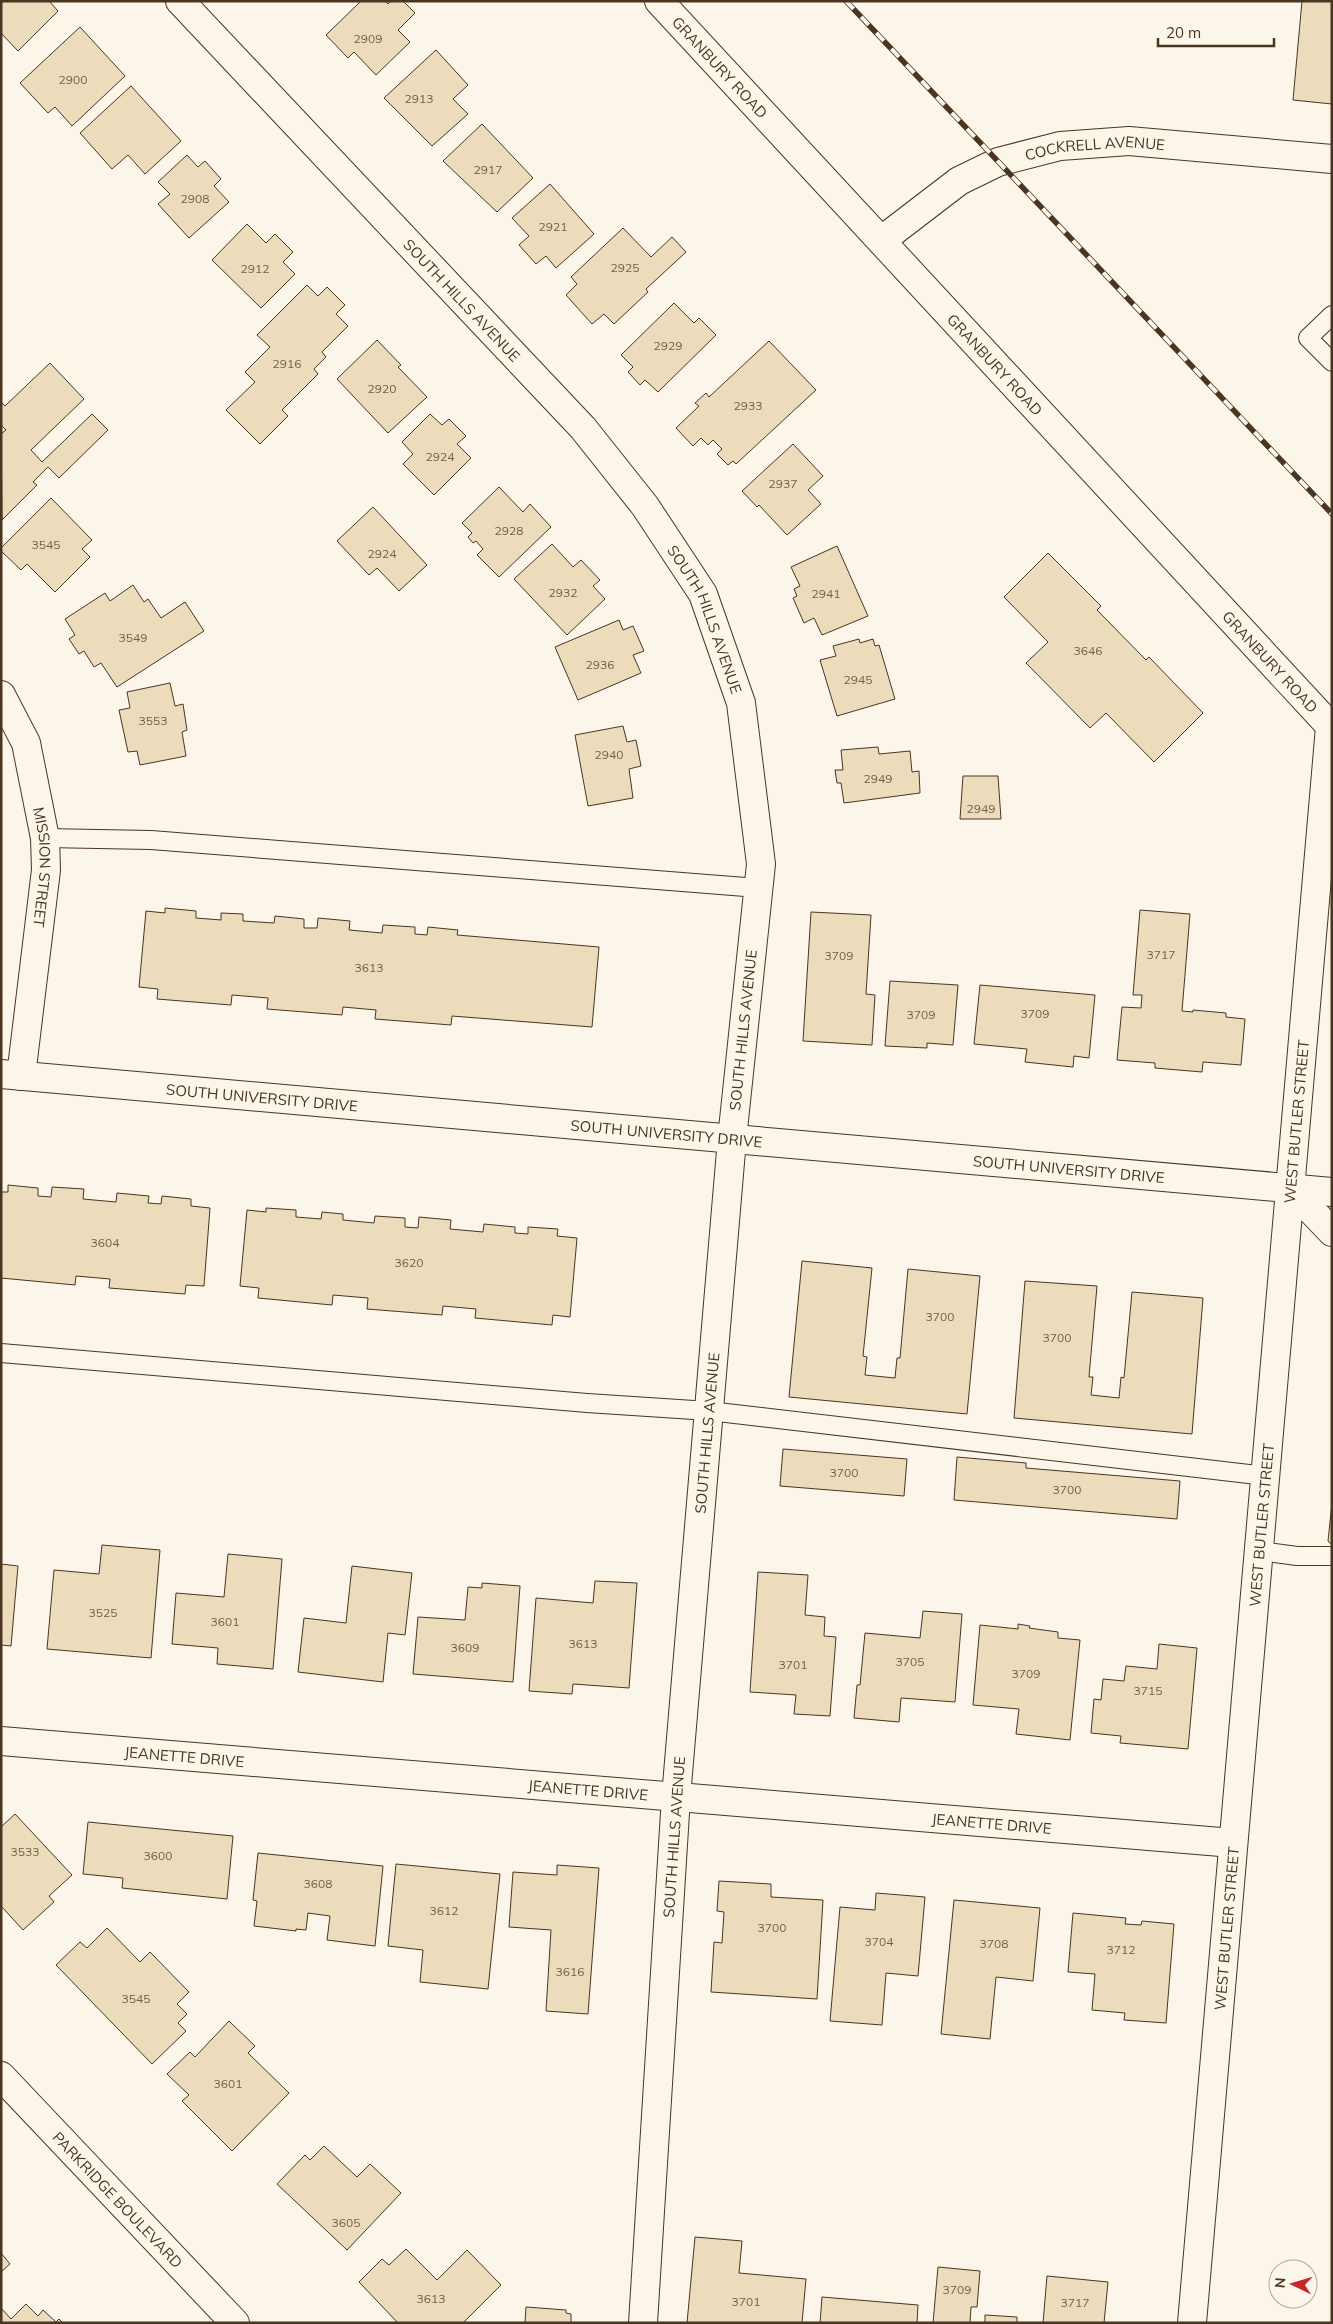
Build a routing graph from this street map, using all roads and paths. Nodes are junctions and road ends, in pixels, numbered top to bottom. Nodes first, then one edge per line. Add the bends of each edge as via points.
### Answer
1 (180, 1) edge
2 (659, 1) edge
3 (1332, 159) edge
4 (882, 240) junction
5 (1332, 315) edge
6 (1332, 362) edge
7 (1, 695) edge
8 (1331, 728) edge
9 (45, 838) junction
10 (758, 888) junction
11 (11, 1075) edge
12 (732, 1139) junction
13 (1290, 1188) junction
14 (1332, 1192) edge
15 (1332, 1232) edge
16 (1, 1353) edge
17 (709, 1411) junction
18 (1266, 1476) junction
19 (1259, 1551) junction
20 (1332, 1556) edge
21 (1, 1741) edge
22 (676, 1797) junction
23 (1234, 1843) junction
24 (1, 2076) edge
25 (235, 2323) edge
26 (643, 2323) edge
27 (1192, 2323) edge

1 - 10 street, SOUTH HILLS AVENUE via 583,428 645,506 703,594 741,703 761,864
2 - 4 street, GRANBURY ROAD
3 - 4 street, COCKRELL AVENUE via 1129,141 1060,146 998,162 960,181
4 - 8 street, GRANBURY ROAD
5 - 6 lane via 1308,338
7 - 9 street, MISSION STREET via 26,743
8 - 13 street, WEST BUTLER STREET
9 - 10 lane via 151,840
9 - 11 street, MISSION STREET via 46,870
10 - 12 street, SOUTH HILLS AVENUE
11 - 12 street, SOUTH UNIVERSITY DRIVE
12 - 13 street, SOUTH UNIVERSITY DRIVE
12 - 17 street, SOUTH HILLS AVENUE
13 - 14 street, SOUTH UNIVERSITY DRIVE
13 - 15 street
13 - 18 street, WEST BUTLER STREET
16 - 17 lane via 588,1404
17 - 18 lane
17 - 22 street, SOUTH HILLS AVENUE
18 - 19 street, WEST BUTLER STREET
19 - 20 lane
19 - 23 street, WEST BUTLER STREET
21 - 22 street, JEANETTE DRIVE
22 - 23 street, JEANETTE DRIVE
22 - 26 street, SOUTH HILLS AVENUE
23 - 27 street, WEST BUTLER STREET
24 - 25 street, PARKRIDGE BOULEVARD

